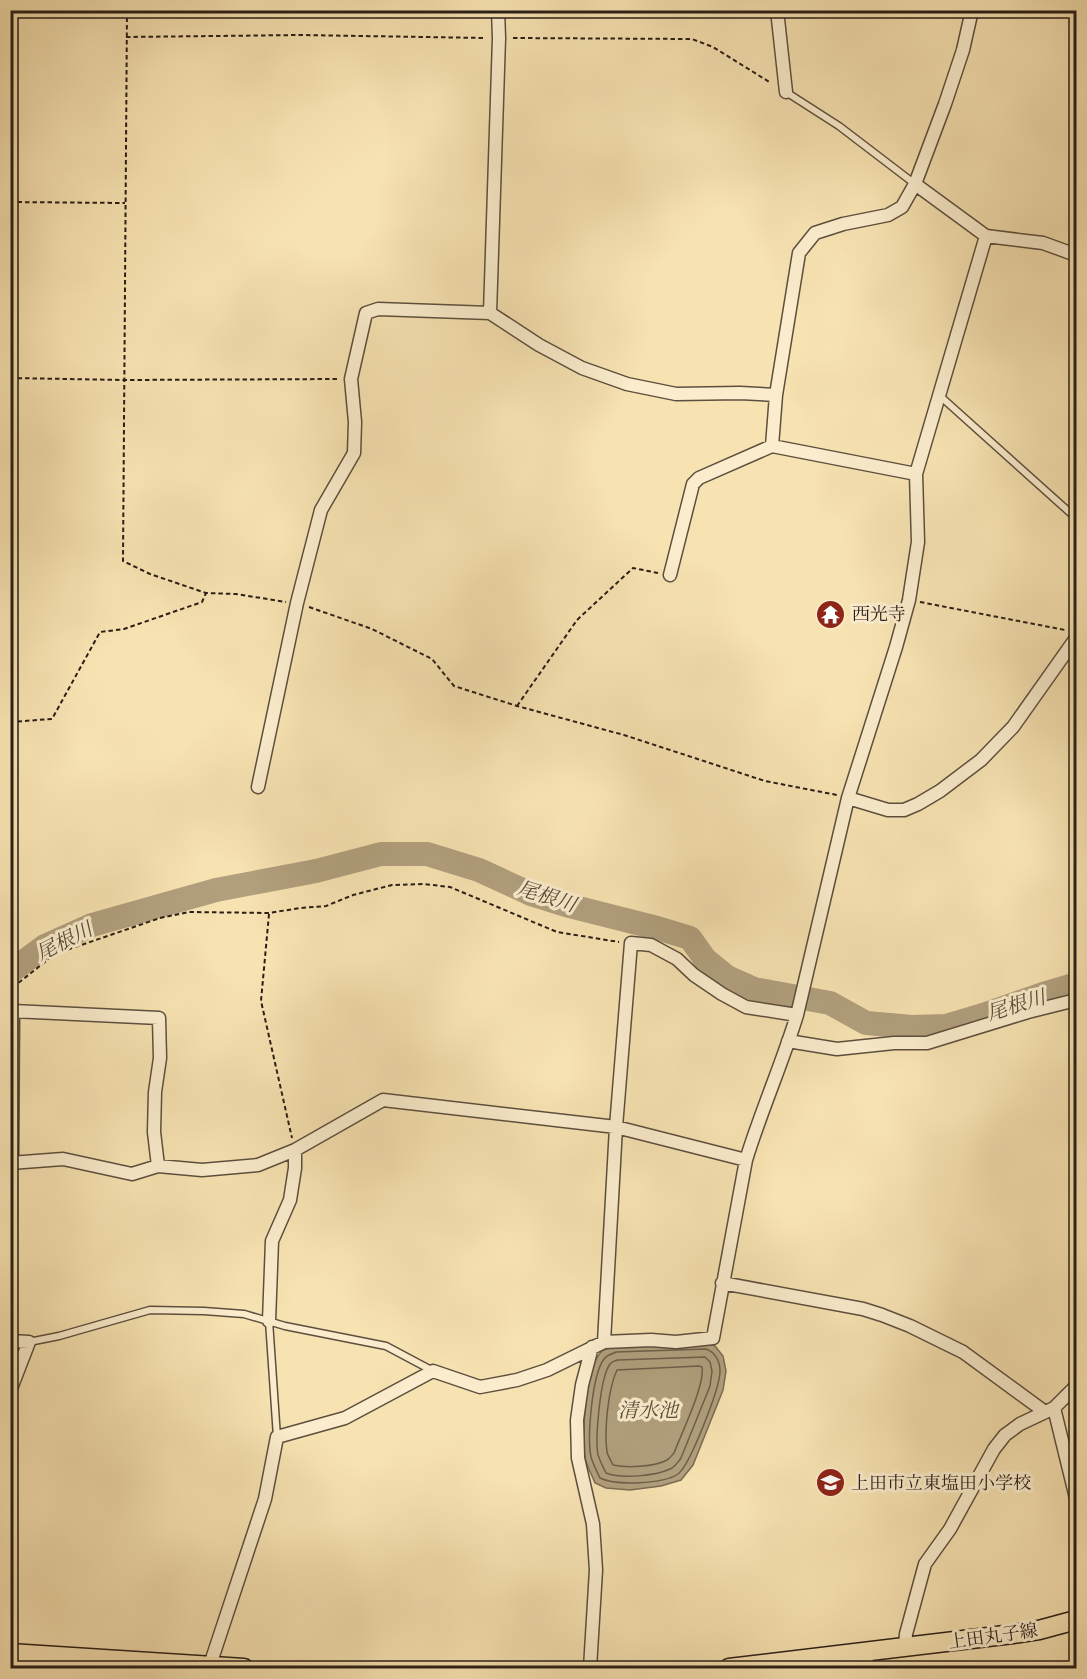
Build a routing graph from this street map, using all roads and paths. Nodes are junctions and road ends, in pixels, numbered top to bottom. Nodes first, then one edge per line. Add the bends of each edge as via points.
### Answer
1 (127, 10) edge
2 (498, 10) edge
3 (777, 10) edge
4 (972, 10) edge
5 (126, 37) junction
6 (499, 38) junction
7 (786, 92) junction
8 (915, 184) junction
9 (10, 202) edge
10 (125, 203) junction
11 (986, 236) junction
12 (1077, 255) edge
13 (490, 313) junction
14 (10, 378) edge
15 (351, 379) junction
16 (124, 380) junction
17 (776, 395) junction
18 (940, 396) junction
19 (772, 446) junction
20 (916, 474) junction
21 (1077, 518) edge
22 (670, 575) joint
23 (206, 594) junction
24 (909, 600) junction
25 (297, 603) junction
26 (1065, 630) dead end
27 (1077, 638) edge
28 (517, 706) junction
29 (10, 722) edge
30 (258, 787) dead end
31 (848, 798) junction
32 (269, 913) junction
33 (631, 943) junction
34 (10, 995) edge
35 (1077, 1002) edge
36 (797, 1010) junction
37 (788, 1041) junction
38 (616, 1127) junction
39 (295, 1150) junction
40 (746, 1160) junction
41 (11, 1163) edge
42 (158, 1166) junction
43 (722, 1283) junction
44 (269, 1321) junction
45 (10, 1341) edge
46 (28, 1342) junction
47 (598, 1344) junction
48 (433, 1371) junction
49 (1077, 1386) edge
50 (10, 1390) edge
51 (1050, 1410) junction
52 (277, 1437) junction
53 (1077, 1498) edge
54 (1077, 1620) edge
55 (905, 1647) junction
56 (10, 1653) edge
57 (867, 1660) edge
58 (209, 1667) edge
59 (244, 1668) edge
60 (590, 1668) edge
61 (729, 1668) edge

1 - 5 path
2 - 6 street
3 - 7 street
4 - 8 street via 963,51
5 - 6 path
5 - 10 path
6 - 7 path via 692,39 713,46
6 - 13 street
7 - 8 lane via 839,126
8 - 11 street
8 - 17 street via 902,207 888,215 815,233 799,253
9 - 10 path
10 - 16 path
11 - 12 street via 1043,243
11 - 18 street
13 - 15 street via 378,309 366,313
13 - 17 street via 574,364 627,384 676,394
14 - 16 path
15 - 16 path
15 - 25 street via 354,453 321,510
16 - 23 path via 123,561
17 - 19 street
18 - 20 street
18 - 21 lane
19 - 20 street
19 - 22 street via 693,484
20 - 24 street via 918,543
22 - 28 path via 633,568 577,620
23 - 25 path
23 - 29 path via 202,602 124,629 100,632 52,719
24 - 26 path
24 - 31 street
25 - 28 path via 372,629 432,659 454,686
25 - 30 street
27 - 31 street via 1013,727 981,760 940,791 904,810 888,810
28 - 31 path via 624,735 765,781
31 - 36 street
32 - 33 path via 326,906 392,885 423,884 450,887 557,932
32 - 34 path via 189,912 160,918 55,954 17,984
32 - 39 path via 261,1001
33 - 36 street via 651,945 677,959 694,975 746,1007
33 - 38 street
35 - 37 street via 1028,1012 927,1043 837,1049
36 - 37 street
37 - 40 street
38 - 39 street via 383,1100
38 - 40 street
38 - 47 street
39 - 42 street via 258,1165 202,1170
39 - 44 street via 290,1200 272,1241
40 - 43 street
41 - 42 street via 63,1159 132,1174
41 - 42 street via 13,1011 159,1018 154,1132
43 - 47 street via 712,1338
43 - 51 street via 882,1315 963,1352
44 - 46 lane via 243,1314 150,1310
44 - 48 lane via 386,1346
44 - 52 lane
45 - 46 street
46 - 50 street
47 - 48 street via 547,1370 480,1387
47 - 60 street via 582,1385 577,1420 578,1458 593,1524 596,1570
48 - 52 street via 345,1418
49 - 51 street
51 - 53 street
51 - 55 street via 1020,1424 994,1449 926,1564
52 - 58 street via 265,1499
54 - 55 main road, 上田丸子線 via 1027,1632
55 - 57 main road, 上田丸子線
56 - 58 main road
57 - 61 main road, 上田丸子線
58 - 59 main road

